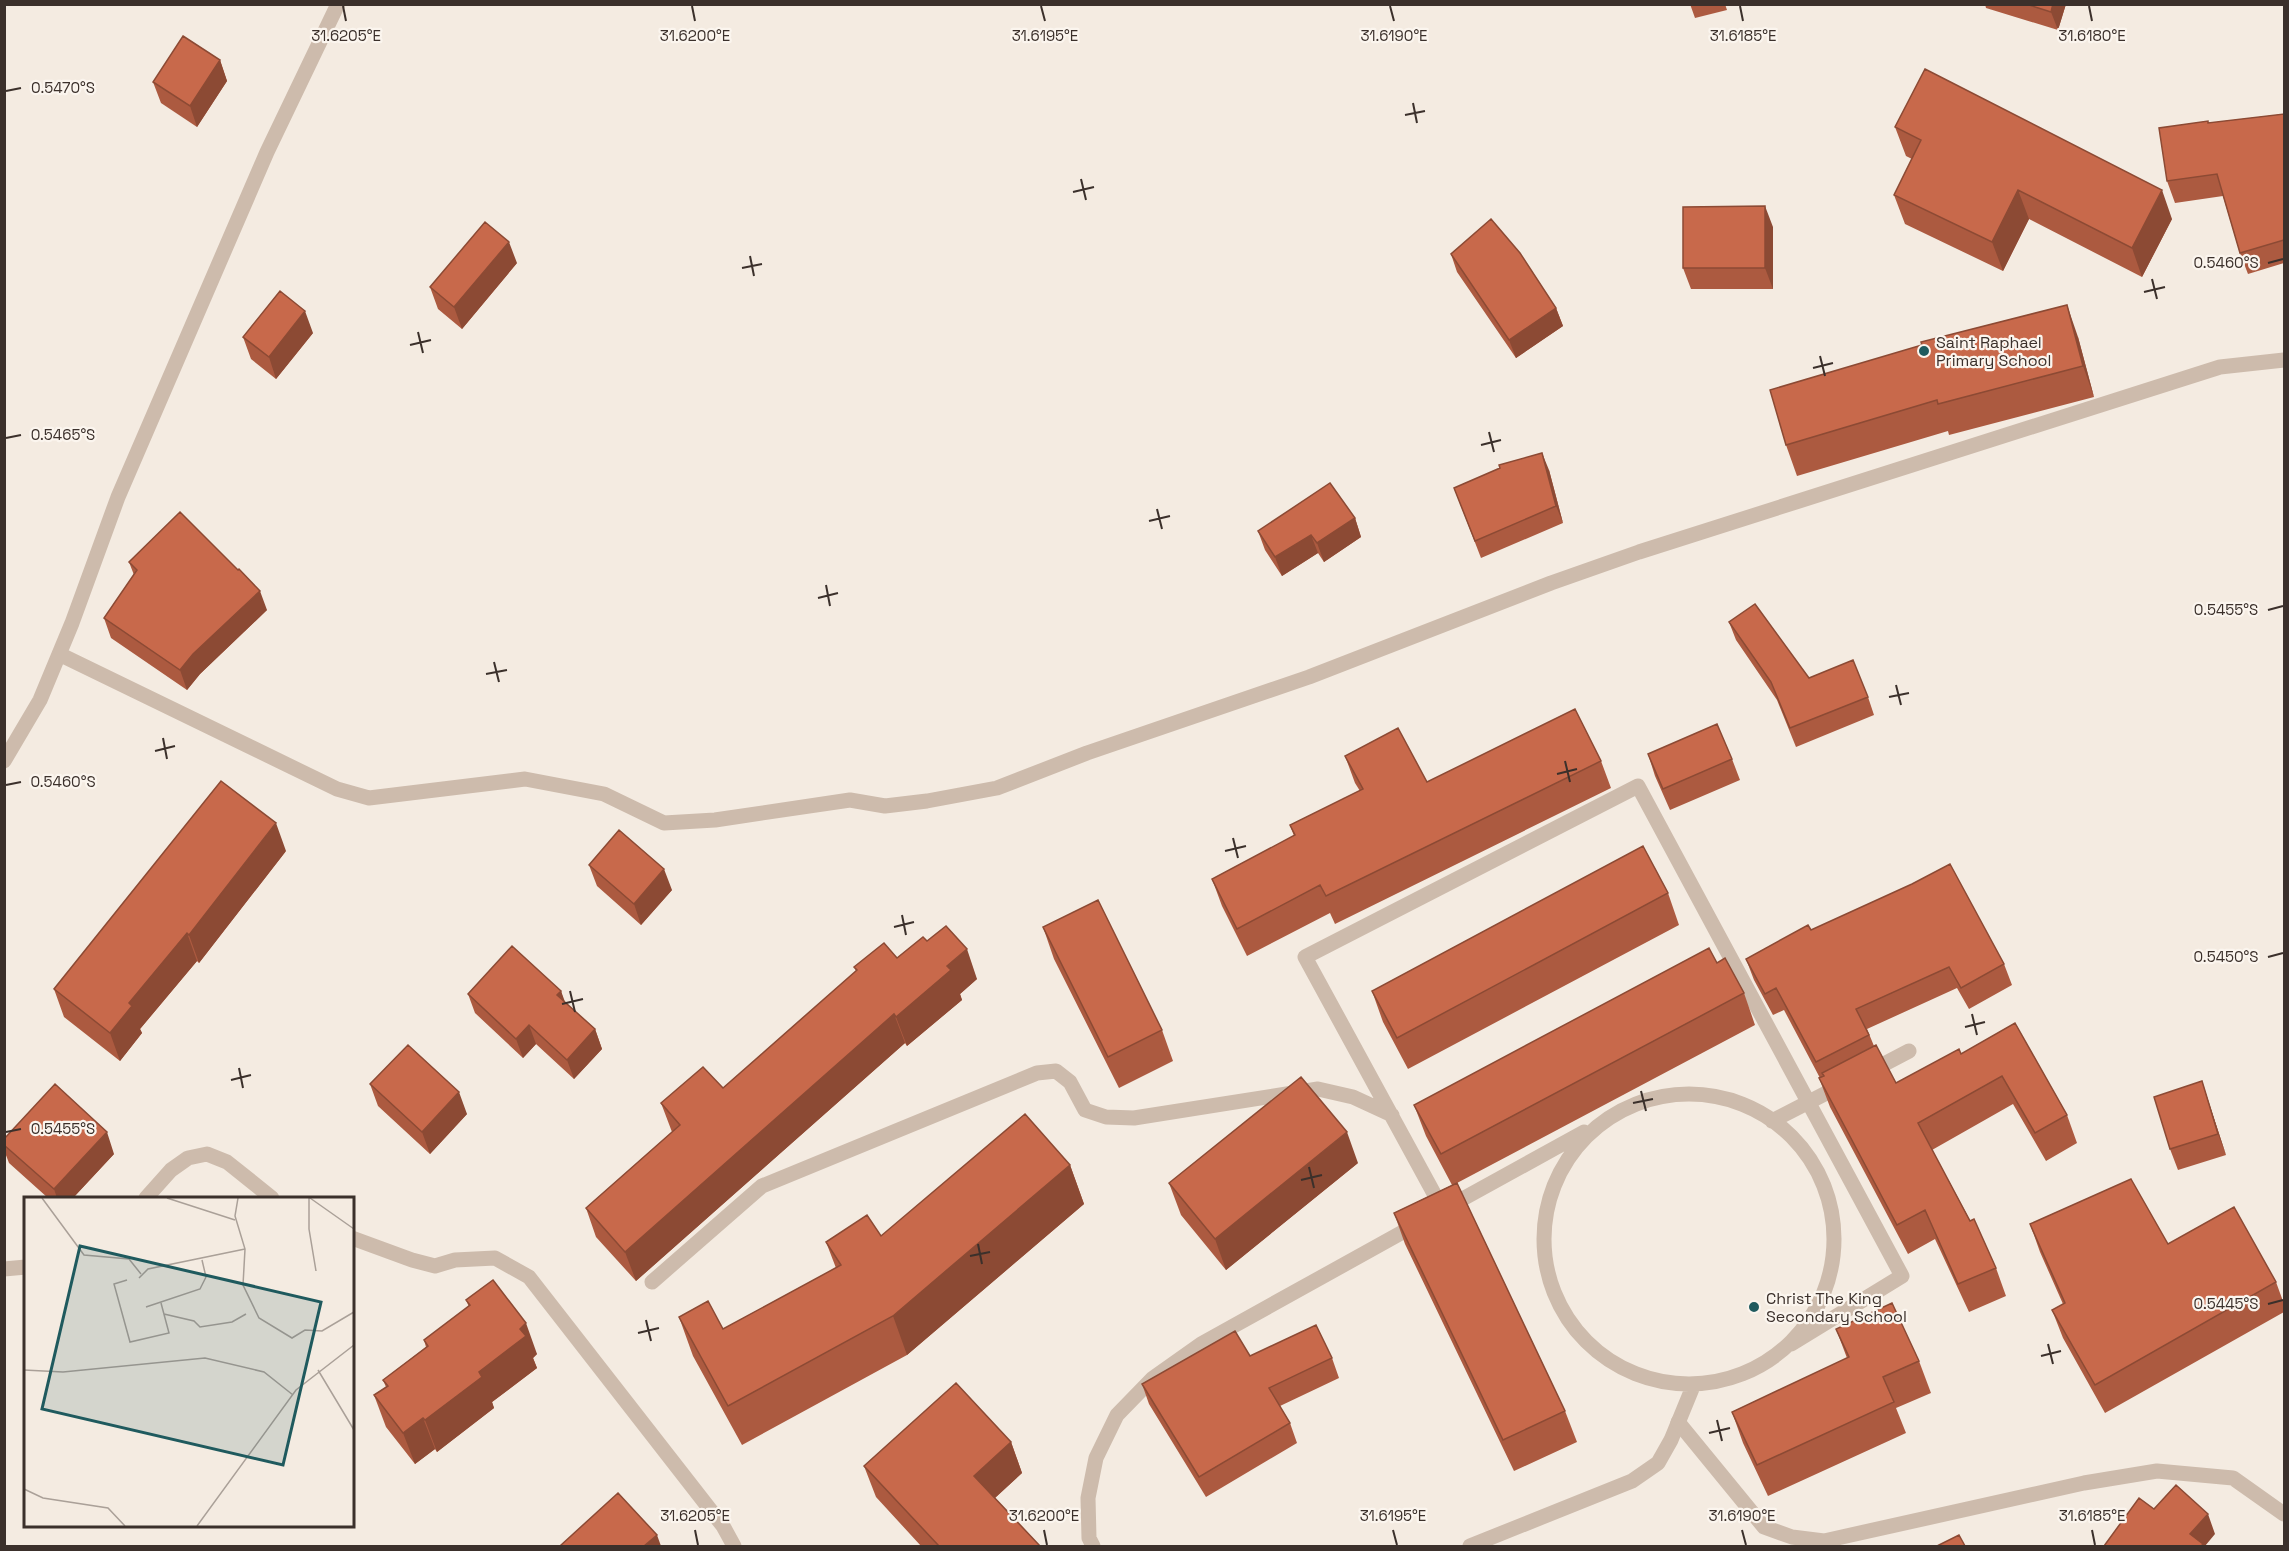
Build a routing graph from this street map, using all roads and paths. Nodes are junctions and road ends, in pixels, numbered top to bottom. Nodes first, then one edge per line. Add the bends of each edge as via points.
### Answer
1 (338, 4) edge
2 (2284, 360) edge
3 (59, 654) junction
4 (4, 761) edge
5 (1909, 1052) dead end
6 (1810, 1101) junction
7 (1392, 1115) junction
8 (1772, 1120) junction
9 (1603, 1122) junction
10 (147, 1197) edge
11 (271, 1197) edge
12 (1443, 1210) junction
13 (354, 1239) edge
14 (24, 1267) edge
15 (4, 1269) edge
16 (652, 1282) dead end
17 (1791, 1344) junction
18 (1694, 1384) junction
19 (1678, 1422) junction
20 (2284, 1514) edge
21 (735, 1546) edge
22 (1093, 1546) edge
23 (1470, 1546) edge

1 - 3 street via 267,152 118,497
2 - 3 street via 2210,370 1639,552 1309,677 997,788 927,801 885,806 850,801 715,820 664,823 604,794 525,778 369,798 337,789
3 - 4 street via 40,700
5 - 6 street
6 - 7 street via 1638,786 1305,957
6 - 8 street
6 - 17 street via 1902,1276
7 - 12 street
7 - 16 street via 1353,1097 1318,1089 1134,1118 1106,1117 1085,1110 1070,1082 1056,1071 1037,1073 762,1186
8 - 9 street via 1755,1109 1717,1096 1677,1094 1638,1103
8 - 17 street via 1788,1131 1813,1161 1830,1197 1836,1236 1831,1276 1815,1312
9 - 12 street
9 - 18 street via 1574,1149 1551,1193 1544,1222 1544,1261 1556,1300 1577,1333 1606,1359 1642,1377
10 - 11 street via 171,1170 188,1158 207,1154 227,1162
12 - 22 street via 1201,1344 1153,1378 1117,1415 1096,1458 1088,1498 1089,1538
13 - 21 street via 435,1266 455,1260 495,1258 529,1277
14 - 15 street
17 - 18 street via 1758,1367 1721,1381
18 - 19 street
19 - 20 street via 1764,1527 1792,1537 1824,1541 2157,1471 2233,1478
19 - 23 street via 1658,1463 1632,1481

